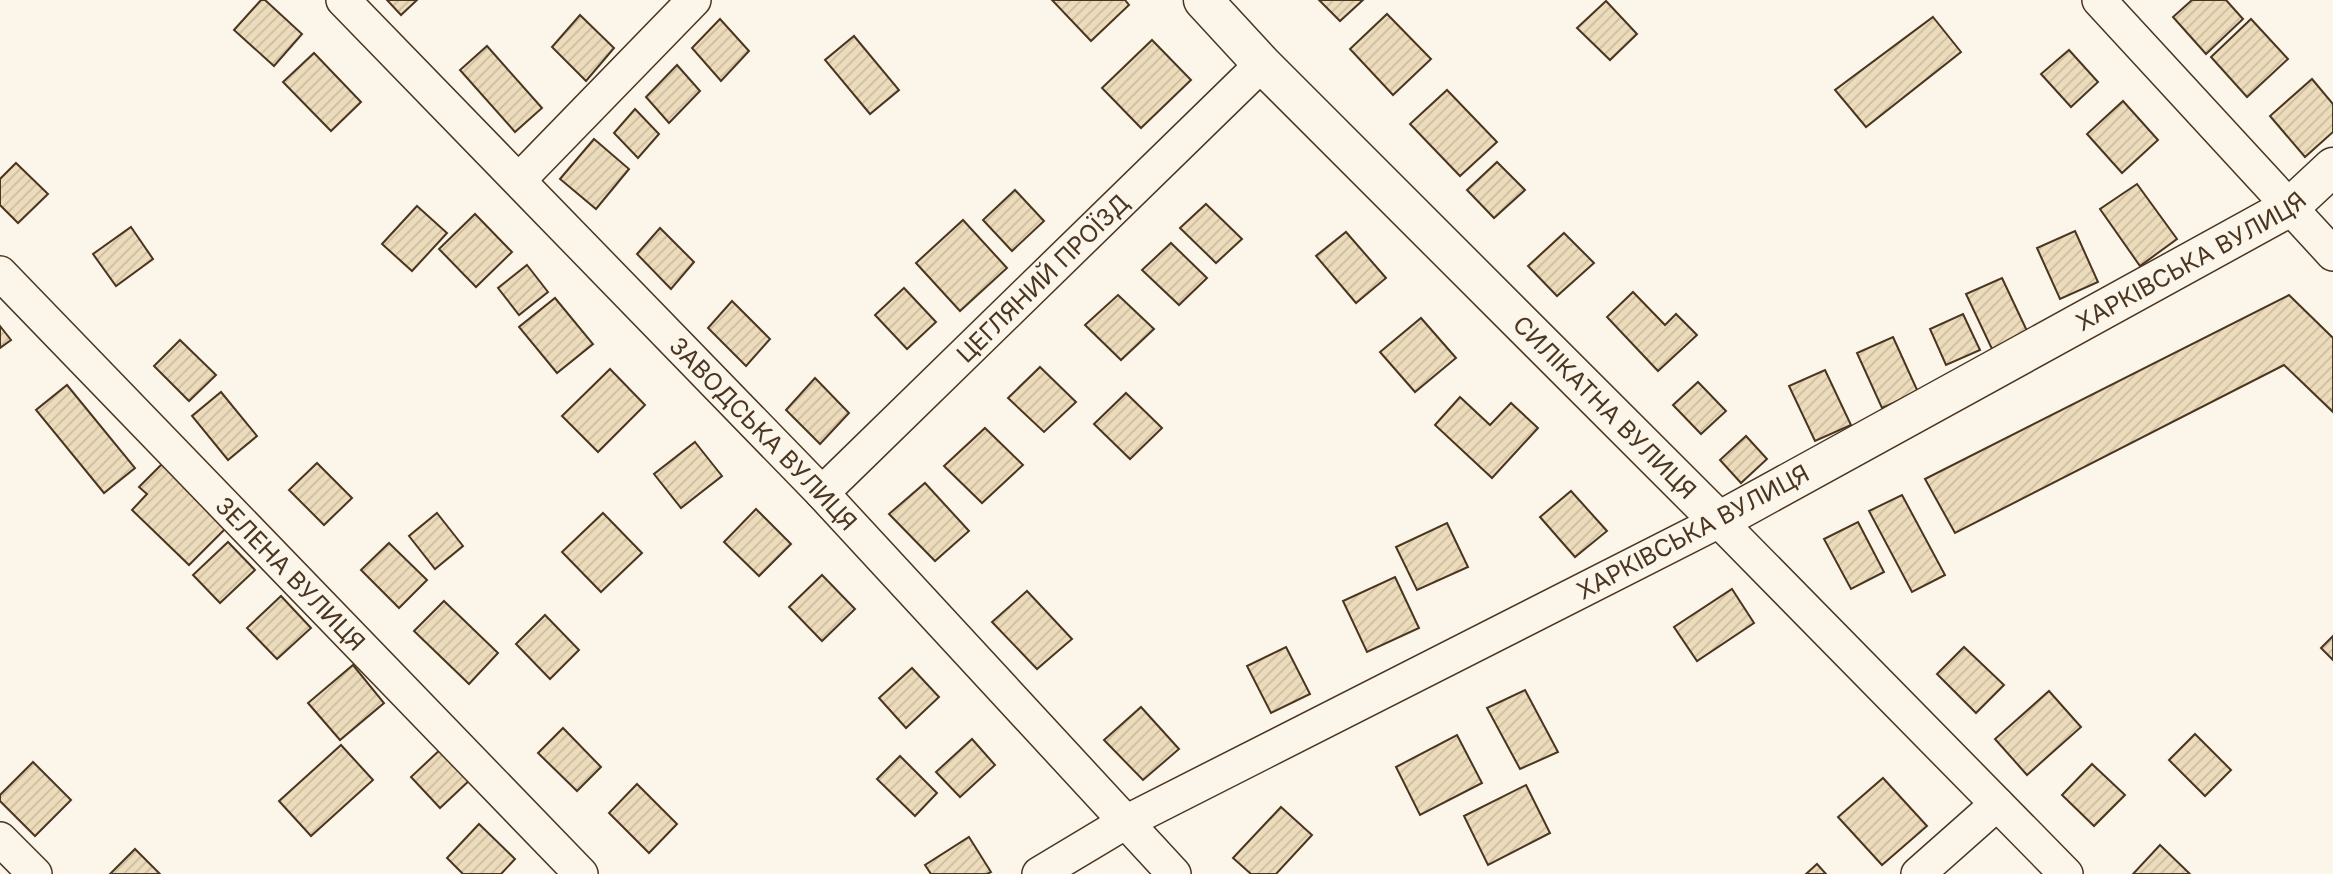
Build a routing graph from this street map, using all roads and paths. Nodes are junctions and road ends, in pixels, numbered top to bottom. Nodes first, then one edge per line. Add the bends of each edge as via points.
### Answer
1 (344, 0) edge
2 (694, 0) edge
3 (1203, 0) edge
4 (2099, 0) edge
5 (1262, 64) junction
6 (2333, 167) edge
7 (519, 180) junction
8 (2290, 207) junction
9 (2333, 254) edge
10 (0, 273) edge
11 (822, 493) junction
12 (1719, 521) junction
13 (1997, 804) junction
14 (1125, 823) junction
15 (0, 839) edge
16 (35, 874) edge
17 (581, 874) edge
18 (1039, 874) edge
19 (1174, 874) edge
20 (1918, 874) edge
21 (2066, 874) edge

1 - 7 street, ЗАВОДСЬКА ВУЛИЦЯ
2 - 7 street
3 - 5 main road, СИЛІКАТНА ВУЛИЦЯ
4 - 8 street
5 - 11 street, ЦЕГЛЯНИЙ ПРОЇЗД
5 - 12 main road, СИЛІКАТНА ВУЛИЦЯ
6 - 8 main road, ХАРКІВСЬКА ВУЛИЦЯ
7 - 11 street, ЗАВОДСЬКА ВУЛИЦЯ
8 - 9 street
8 - 12 main road, ХАРКІВСЬКА ВУЛИЦЯ
10 - 17 street, ЗЕЛЕНА ВУЛИЦЯ
11 - 14 street, ЗАВОДСЬКА ВУЛИЦЯ
12 - 13 street, СИЛІКАТНА ВУЛИЦЯ
12 - 14 street, ХАРКІВСЬКА ВУЛИЦЯ
13 - 20 street
13 - 21 street, СИЛІКАТНА ВУЛИЦЯ
14 - 18 street, ХАРКІВСЬКА ВУЛИЦЯ
14 - 19 street, ЗАВОДСЬКА ВУЛИЦЯ
15 - 16 street

